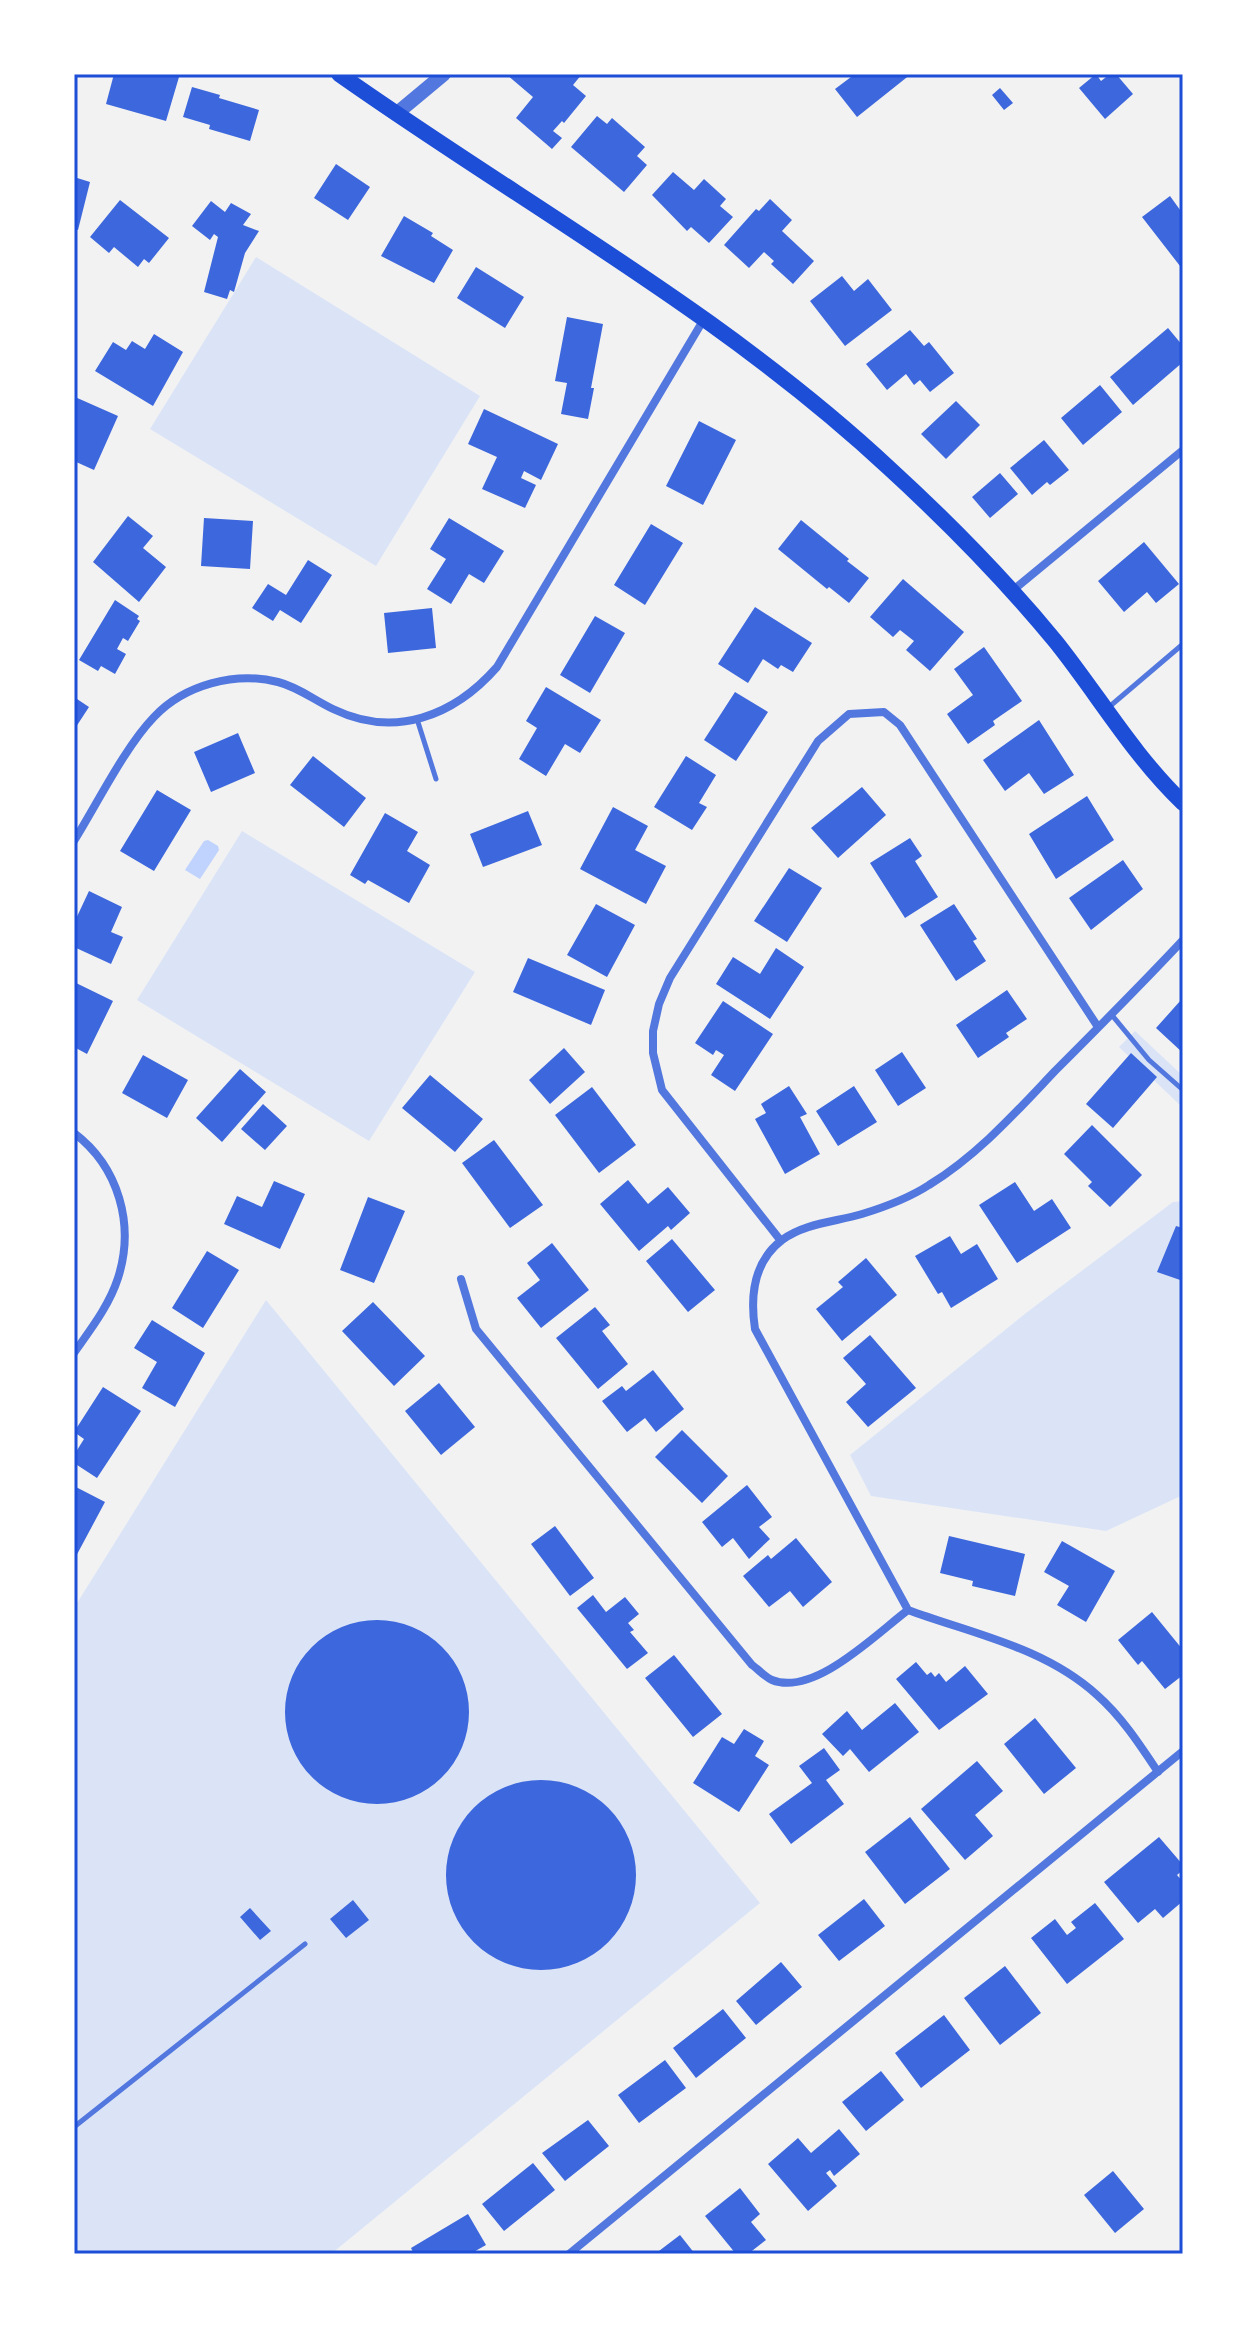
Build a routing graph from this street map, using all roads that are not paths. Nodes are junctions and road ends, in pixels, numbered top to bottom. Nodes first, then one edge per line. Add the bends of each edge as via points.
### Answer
1 (339, 74) edge
2 (444, 74) edge
3 (396, 114) junction
4 (705, 319) junction
5 (1183, 450) edge
6 (1012, 591) junction
7 (1183, 644) edge
8 (1105, 710) junction
9 (417, 719) junction
10 (436, 779) dead end
11 (1183, 803) edge
12 (74, 841) edge
13 (1183, 940) edge
14 (1111, 1014) junction
15 (1098, 1027) junction
16 (1183, 1090) edge
17 (74, 1133) edge
18 (781, 1241) junction
19 (461, 1279) dead end
20 (74, 1353) edge
21 (908, 1610) junction
22 (1183, 1751) edge
23 (1158, 1772) junction
24 (305, 1944) dead end
25 (74, 2127) edge
26 (569, 2254) edge

1 - 3 main road
2 - 3 street
3 - 4 main road
4 - 6 main road via 814,401
4 - 9 street via 497,667 462,701
5 - 6 street
6 - 8 main road
7 - 8 lane
8 - 11 main road
9 - 10 lane
9 - 12 street via 363,720 291,687 250,678 196,688 154,717 138,737
13 - 14 street
14 - 15 street
14 - 16 lane via 1149,1060
15 - 18 street via 947,1174 896,1202 806,1227
15 - 18 street via 900,725 884,712 849,714 818,741 670,978 653,1031 662,1090
17 - 20 street via 108,1170 125,1226 118,1280
18 - 21 street via 755,1281 755,1329
19 - 21 street via 476,1329 752,1665 772,1680 799,1684 824,1674
21 - 23 street via 1005,1642 1077,1679 1132,1733
22 - 23 street
23 - 26 street
24 - 25 lane

